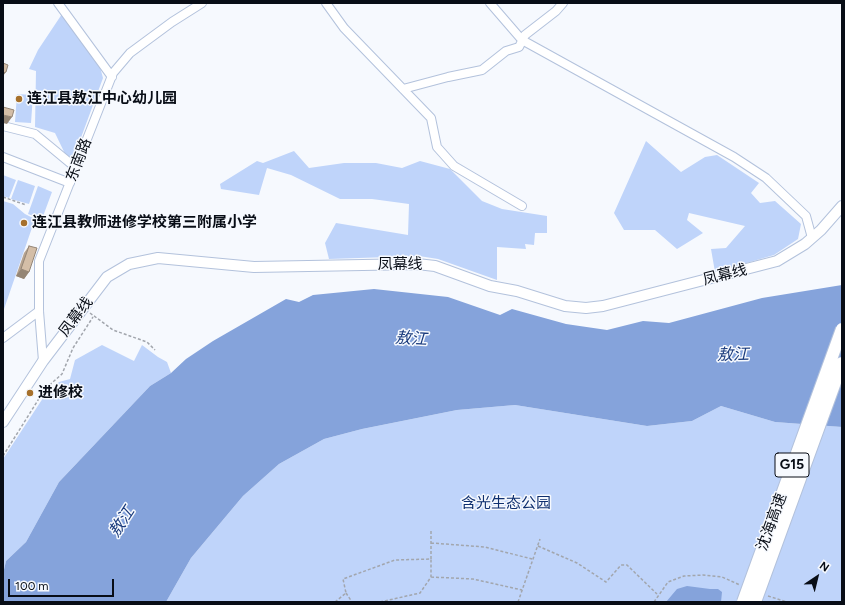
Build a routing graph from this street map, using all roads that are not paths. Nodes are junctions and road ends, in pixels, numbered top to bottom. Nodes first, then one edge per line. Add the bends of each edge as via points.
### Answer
1 (58, 3) edge
2 (202, 3) edge
3 (326, 3) edge
4 (490, 3) edge
5 (563, 3) edge
6 (522, 40) junction
7 (112, 77) junction
8 (403, 89) junction
9 (3, 126) edge
10 (3, 157) edge
11 (76, 168) junction
12 (70, 183) junction
13 (522, 206) dead end
14 (842, 206) edge
15 (812, 238) junction
16 (39, 311) junction
17 (842, 329) edge
18 (3, 338) edge
19 (43, 361) junction
20 (842, 362) edge
21 (3, 422) edge
22 (760, 598) edge
23 (743, 602) edge

1 - 7 street
2 - 7 street, 东南路 via 130,53 116,68
3 - 8 street via 344,28
4 - 6 street
5 - 6 street
6 - 8 street via 519,47 506,52 482,70
6 - 15 street via 734,157 766,178 806,216
7 - 11 street, 东南路
8 - 13 street via 431,118 437,147 454,166
9 - 11 street via 35,134
10 - 12 street
11 - 12 street, 东南路
12 - 16 street, 东南路 via 39,261
14 - 15 main road, 凤幕线
15 - 19 main road, 凤幕线 via 791,254 762,265 603,306 586,308 565,306 517,291 490,286 435,266 417,264 254,267 158,258 130,264 107,277
16 - 18 street
16 - 19 street, 东南路
17 - 23 highway, 沈海高速 / G15, bridge
19 - 21 main road, 凤幕线
20 - 22 highway, 沈海高速 / G15, bridge

